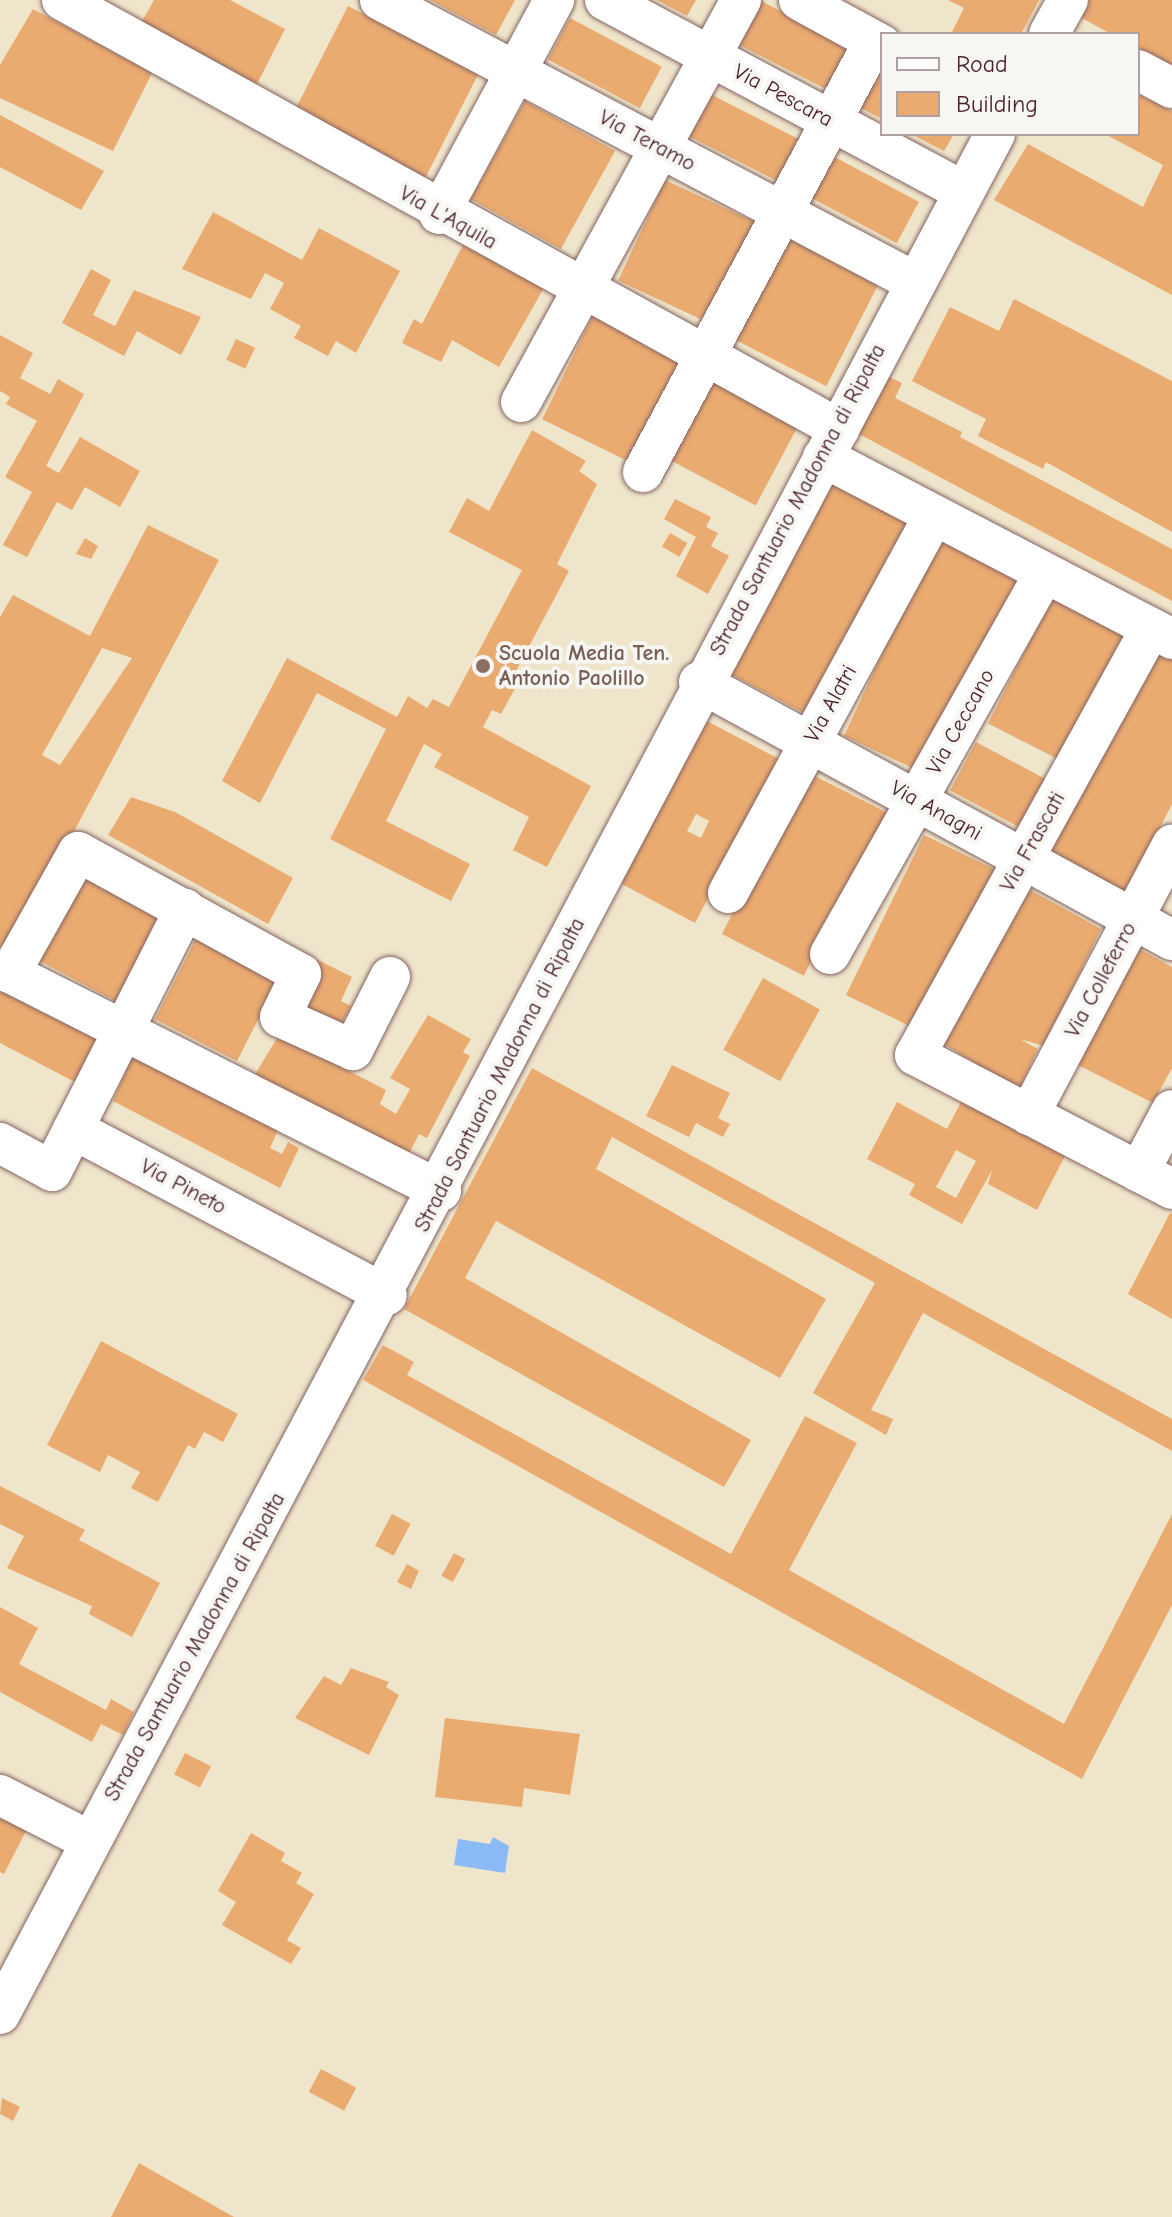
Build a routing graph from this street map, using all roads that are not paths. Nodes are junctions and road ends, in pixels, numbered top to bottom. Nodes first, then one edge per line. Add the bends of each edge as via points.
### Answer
1 (62, 0) edge
2 (380, 0) edge
3 (554, 0) edge
4 (605, 0) edge
5 (741, 0) edge
6 (799, 0) edge
7 (878, 43) edge
8 (710, 56) junction
9 (516, 71) junction
10 (1140, 71) edge
11 (1172, 88) edge
12 (830, 121) junction
13 (994, 136) edge
14 (660, 148) junction
15 (962, 191) junction
16 (782, 212) junction
17 (439, 214) junction
18 (913, 281) junction
19 (582, 291) junction
20 (705, 357) junction
21 (521, 402) dead end
22 (831, 443) junction
23 (643, 472) dead end
24 (934, 515) junction
25 (1045, 573) junction
26 (1161, 634) edge
27 (699, 682) junction
28 (810, 742) junction
29 (916, 801) junction
30 (1172, 845) edge
31 (1023, 859) junction
32 (728, 893) dead end
33 (185, 909) junction
34 (1133, 919) junction
35 (1172, 940) edge
36 (830, 954) dead end
37 (390, 977) dead end
38 (125, 1031) junction
39 (1172, 1110) edge
40 (1029, 1115) junction
41 (73, 1129) junction
42 (0, 1143) edge
43 (1155, 1181) edge
44 (441, 1191) junction
45 (387, 1295) junction
46 (0, 1795) edge
47 (90, 1841) junction
48 (0, 2014) edge

1 - 17 street, Via L'Aquila
2 - 9 street, Via Teramo
3 - 9 street
4 - 8 street, Via Pescara
5 - 8 street
6 - 7 street
7 - 12 street
8 - 12 street, Via Pescara
8 - 14 street
9 - 14 street, Via Teramo
9 - 17 street
10 - 11 street
12 - 15 street, Via Pescara
12 - 16 street
13 - 15 street, Strada Santuario Madonna di Ripalta
14 - 16 street, Via Teramo
14 - 19 street
15 - 18 street, Strada Santuario Madonna di Ripalta
16 - 18 street, Via Teramo
16 - 20 street
17 - 19 street, Via L'Aquila
18 - 22 street, Strada Santuario Madonna di Ripalta
19 - 20 street, Via L'Aquila
19 - 21 street
20 - 22 street, Via L'Aquila
20 - 23 street
22 - 24 street, Via L'Aquila
22 - 27 street, Strada Santuario Madonna di Ripalta
24 - 25 street, Via L'Aquila
24 - 28 street, Via Alatri
25 - 26 street, Via L'Aquila
25 - 29 street, Via Ceccano
26 - 31 street, Via Frascati
27 - 28 street, Via Anagni
27 - 44 street, Strada Santuario Madonna di Ripalta
28 - 29 street, Via Anagni
28 - 32 street, Via Alatri
29 - 31 street, Via Anagni
29 - 36 street, Via Ceccano
30 - 34 street, Via Colleferro
31 - 34 street, Via Anagni
31 - 40 street, Via Frascati via 915,1055
33 - 37 street via 301,974 280,1017 353,1050
33 - 38 street
33 - 38 street via 78,852 10,973
34 - 35 street, Via Anagni
34 - 40 street, Via Colleferro
38 - 41 street
38 - 44 street
39 - 43 street
40 - 43 street
41 - 42 street via 52,1171
41 - 45 street, Via Pineto
44 - 45 street, Strada Santuario Madonna di Ripalta
45 - 47 street, Strada Santuario Madonna di Ripalta
46 - 47 street
47 - 48 street, Strada Santuario Madonna di Ripalta

